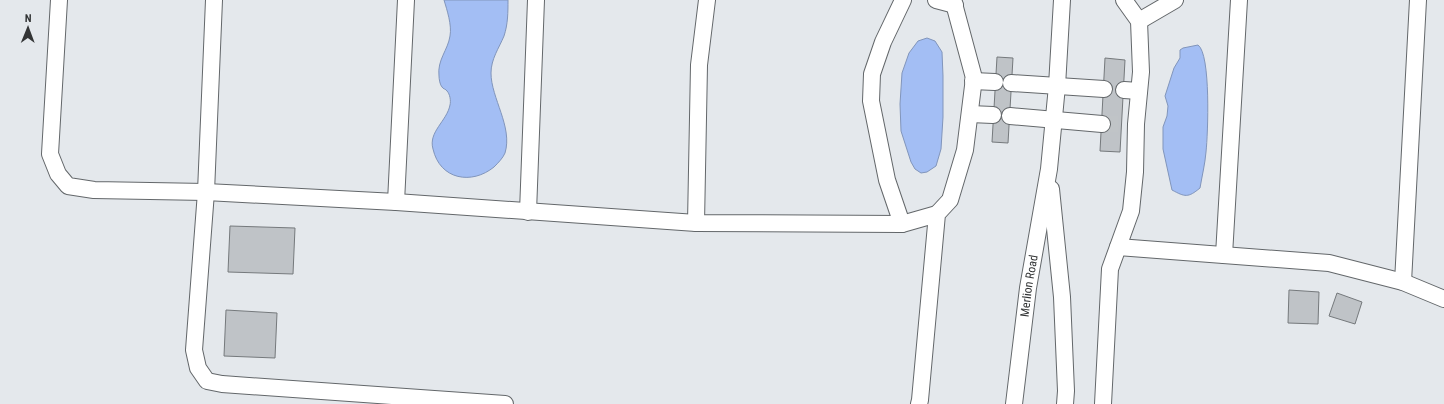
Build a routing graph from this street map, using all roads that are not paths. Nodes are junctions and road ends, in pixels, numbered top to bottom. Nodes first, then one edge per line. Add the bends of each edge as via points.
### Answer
1 (59, 0) edge
2 (214, 0) edge
3 (406, 0) edge
4 (536, 0) edge
5 (707, 0) edge
6 (903, 0) edge
7 (936, 0) edge
8 (1062, 0) edge
9 (1124, 0) edge
10 (1175, 0) edge
11 (1239, 0) edge
12 (1418, 0) edge
13 (954, 3) edge
14 (1139, 22) junction
15 (973, 81) junction
16 (995, 82) dead end
17 (1012, 83) dead end
18 (1057, 86) junction
19 (1104, 89) dead end
20 (970, 114) junction
21 (993, 115) dead end
22 (1010, 116) dead end
23 (1054, 120) junction
24 (1102, 124) tunnel mouth
25 (1049, 169) junction
26 (206, 192) junction
27 (396, 202) junction
28 (528, 212) junction
29 (937, 214) junction
30 (696, 223) junction
31 (902, 224) junction
32 (1118, 247) junction
33 (1224, 255) junction
34 (1404, 282) junction
35 (1444, 299) edge
36 (505, 404) edge
37 (919, 404) edge
38 (1014, 404) edge
39 (1065, 404) edge
40 (1103, 404) edge

1 - 26 street via 50,154 58,174 68,186 94,190
2 - 26 street
3 - 27 street
4 - 28 street
5 - 30 street via 699,65
6 - 31 street via 883,42 872,74 871,101 887,180
7 - 13 street
8 - 18 street, Merlion Road
9 - 14 street
10 - 14 street
11 - 33 street
12 - 34 street
13 - 15 street
14 - 32 street via 1141,72 1132,90 1129,124 1135,172 1131,210
15 - 16 street
15 - 20 street
17 - 18 street
18 - 19 street
18 - 23 street, Merlion Road
20 - 21 street
20 - 29 street via 965,150 950,200
22 - 23 street
23 - 24 street
23 - 25 street, Merlion Road
25 - 38 street, Merlion Road via 1028,288
25 - 39 street, Merlion Road via 1062,297
26 - 27 street
26 - 36 street via 194,350 198,368 207,381
27 - 28 street
28 - 30 street
29 - 31 street
29 - 37 street
30 - 31 street
32 - 33 street
32 - 40 street via 1110,269
33 - 34 street via 1329,263
34 - 35 street

